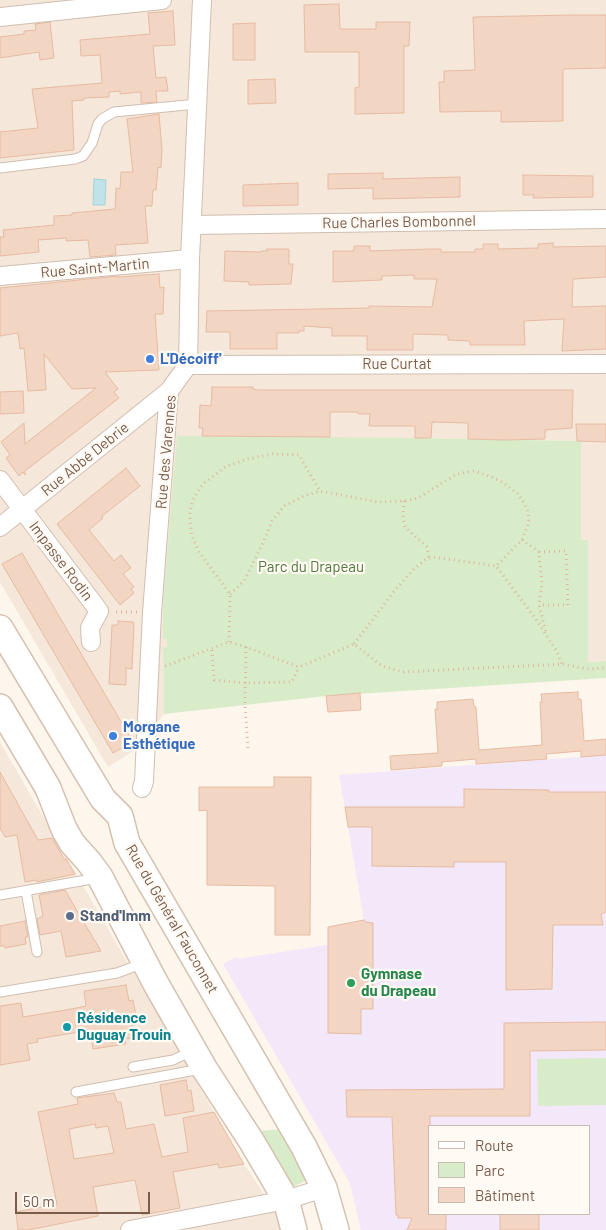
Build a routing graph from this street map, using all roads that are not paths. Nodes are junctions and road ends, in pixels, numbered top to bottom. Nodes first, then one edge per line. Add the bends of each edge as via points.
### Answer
1 (162, 0) edge
2 (202, 0) edge
3 (0, 17) edge
4 (197, 104) junction
5 (0, 168) edge
6 (606, 219) edge
7 (192, 225) junction
8 (190, 260) junction
9 (0, 276) edge
10 (606, 364) edge
11 (188, 365) junction
12 (169, 391) junction
13 (0, 480) edge
14 (22, 509) junction
15 (0, 527) edge
16 (0, 628) edge
17 (90, 642) dead end
18 (0, 707) edge
19 (142, 788) dead end
20 (100, 877) junction
21 (26, 891) junction
22 (0, 895) edge
23 (37, 952) dead end
24 (144, 963) junction
25 (0, 992) edge
26 (199, 1058) junction
27 (133, 1067) dead end
28 (76, 1092) dead end
29 (324, 1188) junction
30 (286, 1200) junction
31 (130, 1230) edge
32 (294, 1230) edge
33 (336, 1230) edge

1 - 3 street
2 - 4 street
4 - 5 lane via 114,112 98,124 92,144 83,156
4 - 7 street
6 - 7 street, Rue Charles Bombonnel
7 - 8 street
8 - 9 street, Rue Saint-Martin
8 - 11 street
10 - 11 street, Rue Curtat
11 - 12 street, Rue des Varennes
12 - 14 street, Rue Abbé Debrie
12 - 19 street, Rue des Varennes
13 - 14 street, Impasse Rodin
14 - 15 street, Rue Abbé Debrie
14 - 17 street, Impasse Rodin via 99,611 90,628
16 - 29 main road, Rue du Général Fauconnet via 102,799 120,816 127,843 304,1147
18 - 20 main road via 48,788 72,844
20 - 21 lane
20 - 24 main road
21 - 22 lane
21 - 23 lane
24 - 25 lane via 117,973
24 - 26 main road
26 - 27 lane
26 - 28 lane via 193,1072
26 - 30 main road
29 - 30 street
29 - 33 main road, Rue du Général Fauconnet
30 - 31 street
30 - 32 main road

